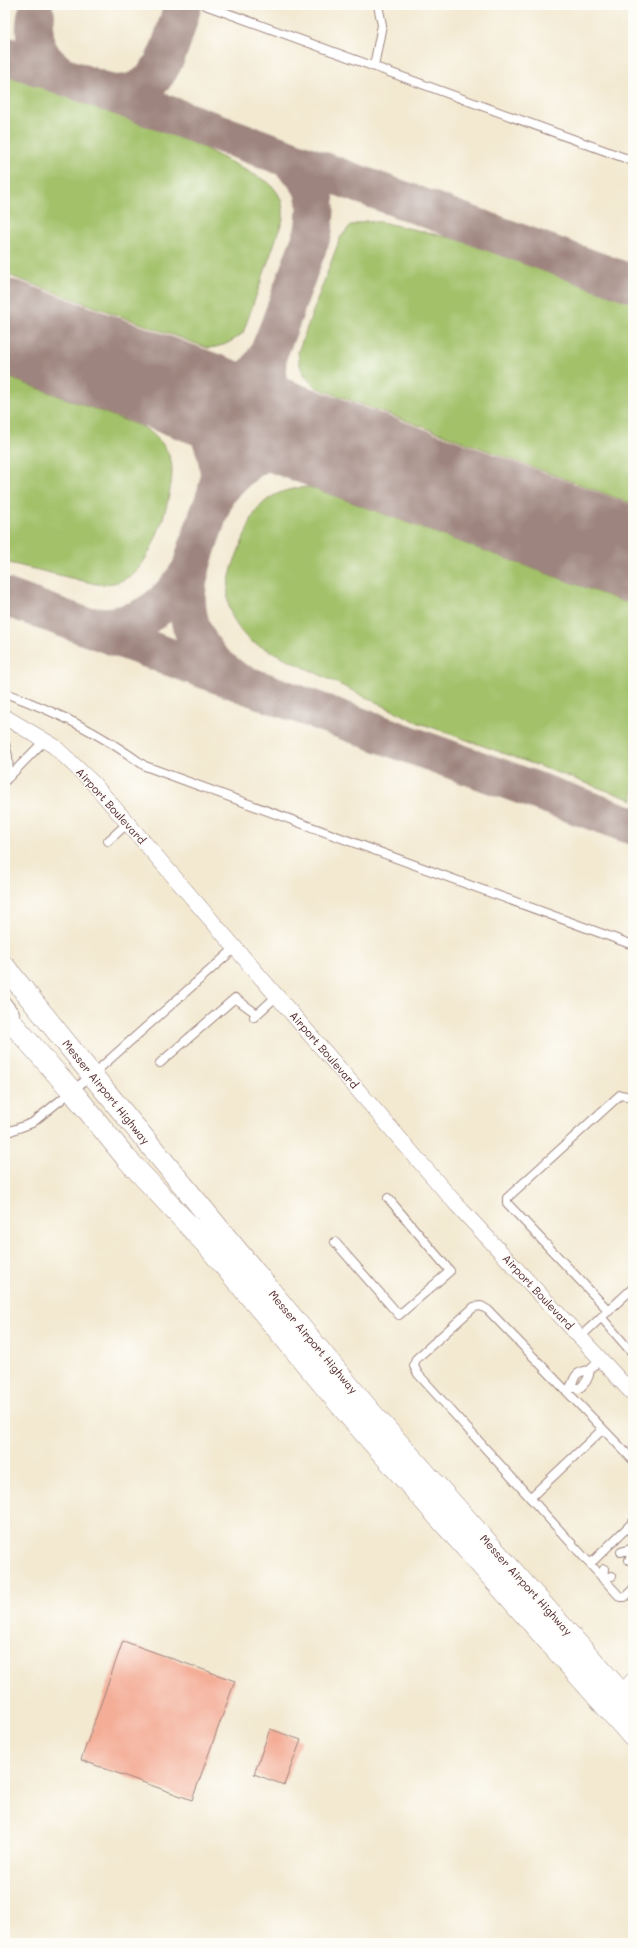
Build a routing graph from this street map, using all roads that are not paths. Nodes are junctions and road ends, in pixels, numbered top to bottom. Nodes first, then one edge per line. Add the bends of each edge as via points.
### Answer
1 (204, 5) edge
2 (378, 5) edge
3 (374, 66) junction
4 (633, 161) edge
5 (5, 693) edge
6 (5, 717) edge
7 (45, 740) junction
8 (5, 744) edge
9 (7, 779) edge
10 (128, 823) junction
11 (108, 841) dead end
12 (633, 945) edge
13 (235, 948) junction
14 (5, 967) edge
15 (277, 996) junction
16 (5, 1000) edge
17 (5, 1015) edge
18 (160, 1063) dead end
19 (92, 1075) junction
20 (72, 1091) junction
21 (633, 1097) edge
22 (5, 1133) edge
23 (388, 1198) dead end
24 (335, 1242) dead end
25 (633, 1288) edge
26 (609, 1311) junction
27 (601, 1317) junction
28 (580, 1337) junction
29 (633, 1354) edge
30 (600, 1359) junction
31 (568, 1390) junction
32 (633, 1394) edge
33 (603, 1429) junction
34 (633, 1460) edge
35 (530, 1498) junction
36 (632, 1525) edge
37 (633, 1549) edge
38 (621, 1552) dead end
39 (629, 1560) dead end
40 (590, 1564) junction
41 (604, 1570) dead end
42 (612, 1576) dead end
43 (603, 1579) junction
44 (633, 1589) edge
45 (630, 1693) edge
46 (607, 1708) junction
47 (633, 1737) edge

1 - 3 lane
2 - 3 lane via 382,25
3 - 4 lane
5 - 12 lane via 68,718 111,742 145,766
6 - 7 street, Airport Boulevard
7 - 9 lane
7 - 10 street, Airport Boulevard via 93,783
8 - 9 lane via 8,756
10 - 11 lane
10 - 13 street, Airport Boulevard
13 - 15 street, Airport Boulevard
13 - 19 lane
14 - 19 main road, Messer Airport Highway
15 - 18 lane via 255,1015 235,998
15 - 28 street, Airport Boulevard via 458,1205
16 - 20 lane, Messer Airport Highway
17 - 20 main road, Messer Airport Highway
19 - 20 lane
19 - 45 main road, Messer Airport Highway via 369,1410
20 - 22 lane via 32,1123
20 - 46 main road, Messer Airport Highway via 127,1159 207,1245 352,1419
21 - 26 lane via 620,1095 507,1198 507,1203
23 - 24 lane via 450,1271 399,1315
25 - 26 lane
26 - 27 lane
27 - 28 lane
27 - 29 lane
28 - 30 street, Airport Boulevard
30 - 31 lane via 590,1370 582,1371 572,1380
30 - 32 street, Airport Boulevard
31 - 33 lane
31 - 35 lane via 481,1306 474,1307 416,1359 414,1366 418,1374
33 - 34 lane
33 - 35 lane
35 - 40 lane
36 - 40 lane
37 - 38 lane
37 - 39 lane
40 - 43 lane
41 - 43 lane
42 - 43 lane
43 - 44 lane via 620,1597 625,1597
45 - 46 street
46 - 47 main road, Messer Airport Highway

